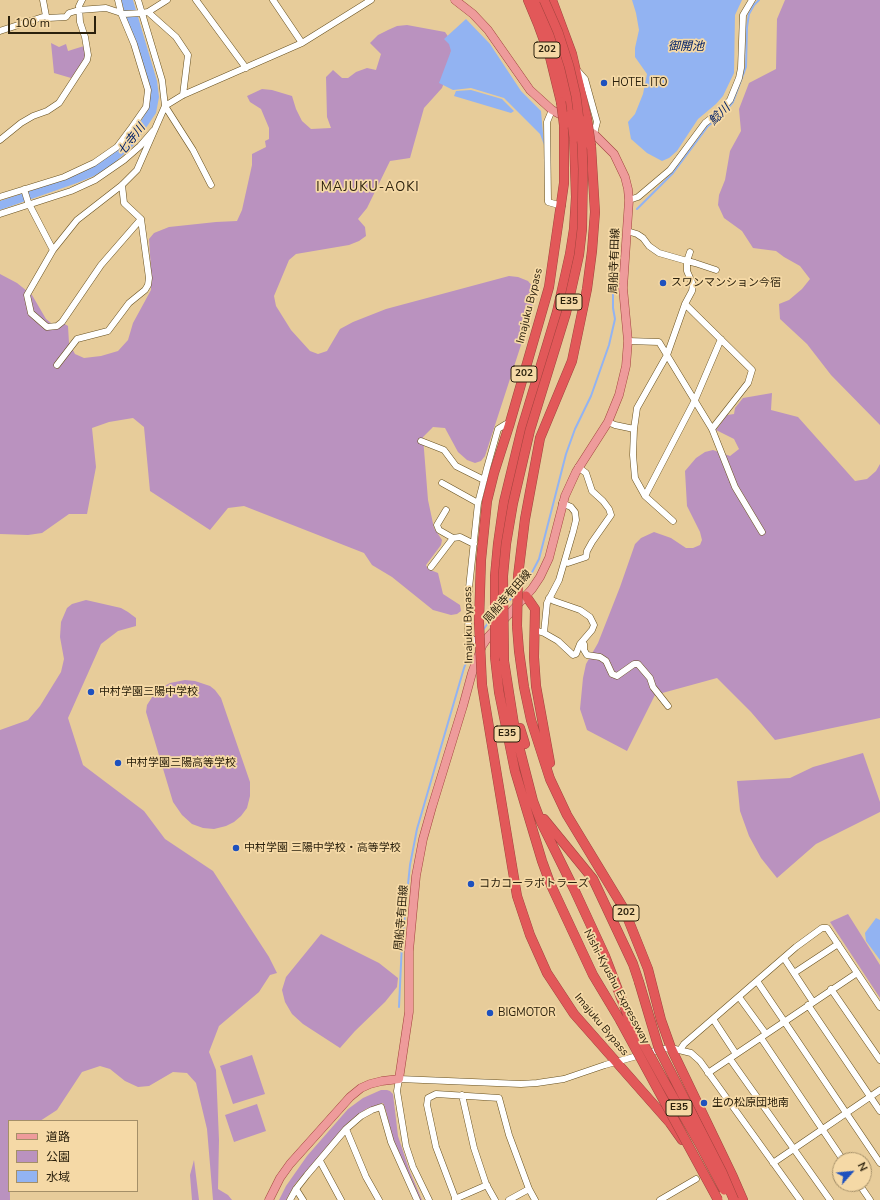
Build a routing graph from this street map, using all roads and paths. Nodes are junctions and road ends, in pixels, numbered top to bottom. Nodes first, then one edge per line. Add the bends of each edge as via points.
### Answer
1 (43, 0) edge
2 (82, 0) edge
3 (118, 0) edge
4 (138, 0) edge
5 (167, 0) edge
6 (196, 0) edge
7 (273, 0) edge
8 (371, 0) edge
9 (455, 0) edge
10 (528, 0) edge
11 (536, 0) edge
12 (544, 0) edge
13 (552, 0) edge
14 (752, 0) edge
15 (79, 10) junction
16 (122, 13) junction
17 (144, 13) junction
18 (46, 16) junction
19 (0, 31) edge
20 (302, 43) junction
21 (246, 68) junction
22 (576, 68) junction
23 (183, 95) junction
24 (165, 106) junction
25 (552, 110) junction
26 (158, 125) junction
27 (594, 134) junction
28 (0, 140) edge
29 (211, 185) dead end
30 (122, 186) junction
31 (24, 190) junction
32 (0, 196) edge
33 (629, 200) junction
34 (29, 203) junction
35 (562, 206) junction
36 (0, 214) edge
37 (140, 219) junction
38 (627, 231) junction
39 (53, 250) junction
40 (690, 252) dead end
41 (687, 261) junction
42 (716, 270) dead end
43 (685, 304) junction
44 (721, 339) junction
45 (628, 341) junction
46 (667, 355) junction
47 (58, 365) dead end
48 (695, 400) junction
49 (608, 422) junction
50 (509, 426) junction
51 (634, 429) junction
52 (712, 429) junction
53 (421, 441) dead end
54 (578, 467) junction
55 (484, 480) junction
56 (442, 483) dead end
57 (645, 496) junction
58 (478, 503) junction
59 (562, 503) junction
60 (446, 510) dead end
61 (673, 521) dead end
62 (762, 532) dead end
63 (453, 538) junction
64 (474, 544) junction
65 (565, 562) junction
66 (431, 567) dead end
67 (526, 596) junction
68 (549, 598) junction
69 (535, 630) junction
70 (544, 633) junction
71 (582, 642) junction
72 (482, 646) junction
73 (508, 691) junction
74 (668, 706) dead end
75 (525, 744) dead end
76 (533, 801) junction
77 (558, 830) dead end
78 (566, 846) junction
79 (609, 882) junction
80 (838, 944) junction
81 (784, 958) junction
82 (794, 973) junction
83 (857, 973) junction
84 (757, 981) junction
85 (831, 989) junction
86 (739, 997) junction
87 (810, 1003) junction
88 (880, 1007) edge
89 (624, 1018) junction
90 (713, 1019) junction
91 (784, 1022) junction
92 (763, 1036) junction
93 (671, 1048) junction
94 (680, 1050) junction
95 (736, 1054) junction
96 (730, 1059) junction
97 (880, 1060) edge
98 (616, 1063) junction
99 (708, 1073) junction
100 (399, 1079) junction
101 (880, 1090) edge
102 (462, 1095) junction
103 (870, 1096) junction
104 (880, 1111) edge
105 (846, 1113) junction
106 (346, 1129) junction
107 (822, 1129) junction
108 (793, 1149) junction
109 (838, 1152) edge
110 (320, 1161) junction
111 (773, 1163) junction
112 (880, 1163) edge
113 (696, 1179) dead end
114 (487, 1185) junction
115 (296, 1188) junction
116 (529, 1189) junction
117 (456, 1199) edge
118 (269, 1200) edge
119 (290, 1200) edge
120 (304, 1200) edge
121 (341, 1200) edge
122 (379, 1200) edge
123 (417, 1200) edge
124 (429, 1200) edge
125 (495, 1200) edge
126 (509, 1200) edge
127 (535, 1200) edge
128 (660, 1200) edge
129 (717, 1200) edge
130 (729, 1200) edge
131 (734, 1200) edge
132 (743, 1200) edge
133 (800, 1200) edge
134 (830, 1200) edge

1 - 18 street
2 - 15 street
3 - 16 street
4 - 17 street
5 - 17 street
6 - 21 street
7 - 20 street
8 - 20 street
9 - 25 main road, 周船寺有田線 via 488,30 530,90
10 - 35 highway, Imajuku Bypass / 202, bridge via 550,57 561,102 564,125
11 - 89 highway, Nishi-Kyushu Expressway / E35, bridge via 550,36 568,98 574,138 576,198 574,229 565,282 512,463 504,502 496,569 495,658 515,771 550,883 593,975
12 - 73 highway, Nishi-Kyushu Expressway / E35, bridge via 558,32 576,96 582,144 583,198 580,248 573,284 521,465 506,544 502,602
13 - 22 highway, 202
14 - 33 street via 743,15 741,68 730,100 705,123 670,170 638,197
15 - 16 street via 106,8
15 - 18 street via 69,13 66,17
15 - 28 street via 87,60 59,103 21,123
16 - 17 street
16 - 31 street via 148,90 146,107 117,147 94,163 64,177
17 - 23 street via 176,37 188,55
17 - 24 street via 162,80
18 - 19 street
20 - 21 street
21 - 23 street
22 - 27 street via 585,79 597,122
22 - 79 highway, 202, bridge via 591,146 595,212 592,251 572,361 540,438 518,576 517,626 524,687 531,720 550,779 567,815
23 - 24 street
24 - 26 street
24 - 29 street via 193,150
25 - 27 main road, 周船寺有田線
25 - 35 street via 547,122 548,202
26 - 30 street via 137,170
26 - 34 street via 124,160 95,180 71,191
27 - 33 main road, 周船寺有田線 via 614,154 621,166
30 - 37 street via 124,203
30 - 39 street via 77,220
31 - 32 street
31 - 34 street
33 - 38 main road, 周船寺有田線
34 - 36 street
34 - 39 street
35 - 50 highway, Imajuku Bypass / 202 via 549,287
37 - 39 street via 101,265 62,322 57,326 47,326 31,313 27,295
37 - 47 street via 148,285 129,303 108,331 77,339
38 - 41 street via 637,234 659,252
38 - 45 main road, 周船寺有田線 via 623,288
40 - 41 street
41 - 42 street
41 - 43 street via 687,271 693,285
43 - 44 street
43 - 46 street
44 - 48 street
44 - 52 street via 752,370 748,383
45 - 46 street via 659,342
45 - 49 main road, 周船寺有田線 via 623,380
46 - 48 street
46 - 51 street via 637,408
48 - 52 street
48 - 57 street
49 - 51 street
49 - 54 main road, 周船寺有田線
50 - 55 street via 506,424 498,429
50 - 98 highway, Imajuku Bypass / 202, bridge via 487,501 481,560 479,622 482,685 517,896 530,935 547,973 574,1014
51 - 57 street via 635,478
52 - 62 street via 735,487
53 - 55 street via 444,450 456,466
54 - 59 main road, 周船寺有田線
54 - 65 street via 586,473 592,491 606,505 611,516 592,542 586,558
55 - 58 street
56 - 58 street
57 - 61 street
58 - 64 street
59 - 65 street via 571,507 576,520
59 - 67 main road, 周船寺有田線 via 549,558 540,577
60 - 63 street via 437,525 439,530
63 - 64 street via 460,537
63 - 66 street
64 - 72 street via 469,588 468,636
65 - 68 street
67 - 69 highway via 535,609
67 - 72 main road, 周船寺有田線
68 - 70 street
68 - 71 street via 580,610 590,617 594,625
69 - 70 street
69 - 79 highway via 536,686 548,756 562,797
70 - 71 street via 558,641 573,655
71 - 74 street via 586,655 600,657 606,661 612,674 617,676 638,664
72 - 100 main road, 周船寺有田線 via 423,839 413,908 409,1012
73 - 75 highway
73 - 76 highway, Nishi-Kyushu Expressway / E35 via 521,758
76 - 78 highway via 548,825
76 - 89 highway, Nishi-Kyushu Expressway / E35 via 599,944
77 - 78 highway
78 - 131 highway, bridge via 593,879 633,964 659,1049
79 - 93 highway, 202 via 642,951
80 - 81 street via 827,928 822,928
80 - 82 street
80 - 83 street
81 - 82 street
81 - 84 street
82 - 87 street
83 - 85 street
83 - 88 street
84 - 86 street
84 - 91 street
85 - 87 street
85 - 97 street
86 - 90 street
86 - 92 street
87 - 91 street
87 - 103 street
89 - 129 highway, Nishi-Kyushu Expressway / E35, bridge
89 - 130 highway, Nishi-Kyushu Expressway / E35, bridge via 664,1082
90 - 94 street
90 - 95 street
91 - 92 street
91 - 105 street
92 - 95 street
92 - 107 street
93 - 94 street
93 - 98 street via 662,1048
93 - 132 highway, 202
94 - 99 street via 691,1053
95 - 96 street
96 - 99 street
96 - 108 street
98 - 100 street via 564,1079 521,1084
98 - 129 highway, Imajuku Bypass / 202 via 670,1123
99 - 111 street
100 - 118 main road via 370,1084 350,1096 290,1164
100 - 124 street via 397,1092 406,1146
101 - 103 street
102 - 114 street via 474,1148
102 - 116 street via 499,1098
102 - 117 street via 436,1094 428,1098 436,1147
103 - 104 street
103 - 105 street
105 - 107 street
105 - 112 street
106 - 110 street
106 - 122 street via 366,1177
106 - 123 street via 361,1116 381,1107 391,1142
107 - 108 street
107 - 109 street
108 - 111 street
108 - 134 street
110 - 115 street
110 - 121 street
111 - 133 street
113 - 128 street
114 - 117 street
114 - 125 street
115 - 119 street
115 - 120 street
116 - 126 street
116 - 127 street

